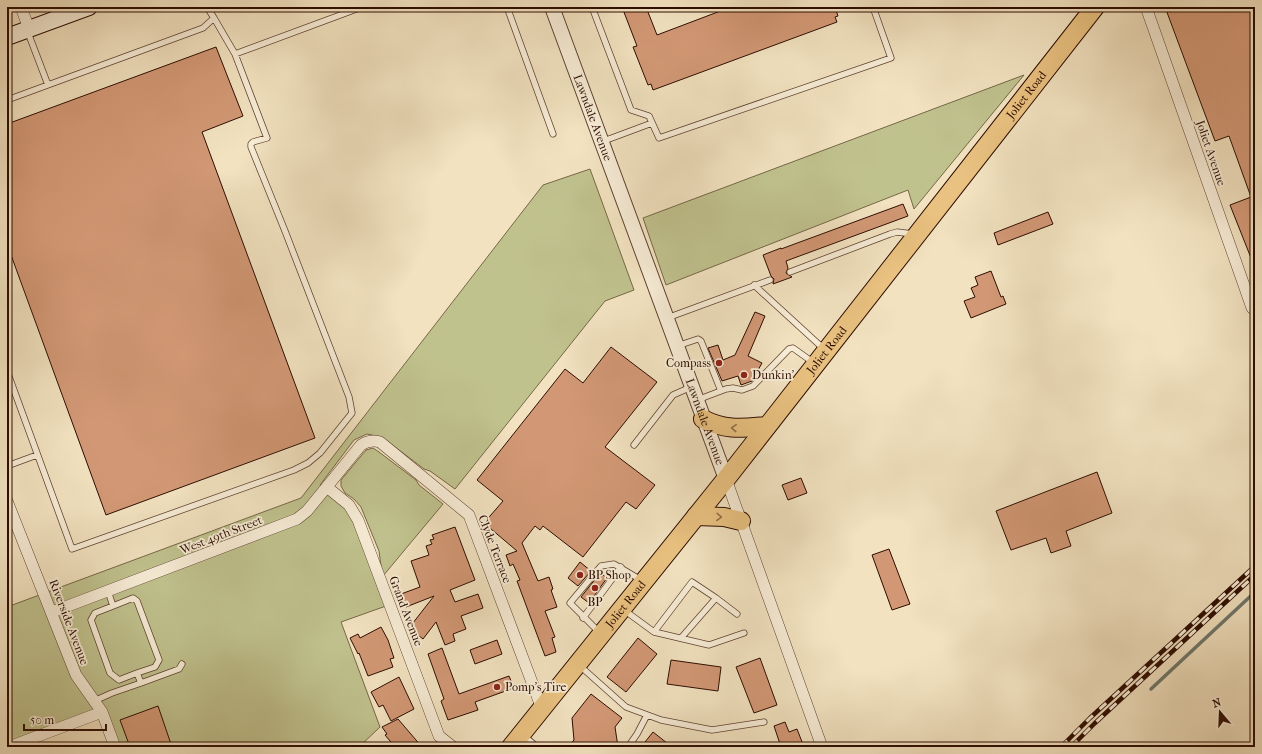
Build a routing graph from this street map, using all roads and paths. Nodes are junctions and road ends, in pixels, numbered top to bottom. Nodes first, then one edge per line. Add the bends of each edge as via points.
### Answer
1 (21, 7) edge
2 (89, 7) edge
3 (207, 7) edge
4 (362, 7) edge
5 (507, 7) edge
6 (552, 7) edge
7 (592, 7) edge
8 (873, 7) edge
9 (1095, 7) edge
10 (1146, 7) edge
11 (71, 10) edge
12 (214, 18) junction
13 (28, 30) junction
14 (7, 37) edge
15 (235, 54) junction
16 (48, 85) junction
17 (7, 100) edge
18 (652, 123) junction
19 (553, 134) dead end
20 (601, 142) junction
21 (917, 235) junction
22 (790, 272) dead end
23 (770, 280) dead end
24 (754, 285) junction
25 (1253, 312) edge
26 (666, 318) junction
27 (677, 346) junction
28 (821, 358) junction
29 (7, 371) edge
30 (720, 391) junction
31 (694, 393) junction
32 (704, 419) junction
33 (767, 426) junction
34 (370, 441) joint
35 (634, 446) dead end
36 (37, 455) junction
37 (7, 466) edge
38 (726, 479) junction
39 (328, 488) junction
40 (7, 501) edge
41 (696, 516) junction
42 (741, 521) junction
43 (621, 567) junction
44 (643, 581) junction
45 (108, 591) junction
46 (716, 598) junction
47 (113, 606) junction
48 (622, 609) junction
49 (52, 612) junction
50 (737, 614) dead end
51 (583, 618) junction
52 (654, 632) junction
53 (744, 633) dead end
54 (601, 635) junction
55 (681, 638) junction
56 (182, 664) dead end
57 (578, 664) junction
58 (138, 673) junction
59 (141, 683) junction
60 (94, 701) junction
61 (542, 709) junction
62 (102, 712) junction
63 (647, 715) junction
64 (764, 722) dead end
65 (516, 740) edge
66 (9, 747) edge
67 (114, 747) edge
68 (453, 747) edge
69 (537, 747) edge
70 (628, 747) edge
71 (822, 747) edge

1 - 13 street
2 - 11 main road
3 - 12 lane
4 - 15 lane
5 - 19 lane
6 - 20 street, Lawndale Avenue
7 - 18 lane via 631,110 649,116
8 - 18 lane via 891,58 659,138
9 - 21 main road, Joliet Road
10 - 25 street, Joliet Avenue
11 - 13 main road
12 - 15 lane
12 - 16 lane via 202,28
13 - 14 main road
13 - 16 lane
15 - 36 lane via 267,138 253,142 251,147 346,390 352,413 320,453 308,463 72,549
16 - 17 lane
18 - 20 lane
20 - 26 street, Lawndale Avenue
21 - 22 lane via 897,232 890,234
21 - 28 main road, Joliet Road
23 - 24 lane
24 - 26 lane
24 - 28 lane
26 - 27 street, Lawndale Avenue
27 - 30 lane via 698,338 701,341
27 - 31 street, Lawndale Avenue
28 - 30 lane via 793,348 789,349 753,386 742,390 733,388
28 - 33 main road, Joliet Road
29 - 36 lane
30 - 31 lane
31 - 32 street, Lawndale Avenue
31 - 35 lane via 672,395
33 -> 32 main road via 735,429
32 - 38 street, Lawndale Avenue
33 - 38 main road, Joliet Road
34 - 39 street, West 49th Street via 361,445
34 - 61 street, Clyde Terrace via 380,442 469,515
36 - 37 lane
38 - 41 main road, Joliet Road
38 - 42 street, Lawndale Avenue
39 - 45 street, West 49th Street via 308,511 297,519
39 - 68 street, Grand Avenue via 349,504 358,520 439,736
40 - 49 street, Riverside Avenue
41 -> 42 main road via 724,517
41 - 44 main road, Joliet Road
42 - 71 street, Lawndale Avenue
43 - 44 lane
43 - 51 lane
43 - 51 lane via 614,564 601,566 570,603
44 - 48 main road, Joliet Road
45 - 47 lane
45 - 49 street, West 49th Street
46 - 50 lane
46 - 52 lane via 692,582
46 - 55 lane
47 - 58 lane via 95,613 91,620 107,667 119,680
47 - 58 lane via 133,598 137,601 159,660 155,667
48 - 52 lane
48 - 54 main road, Joliet Road
49 - 60 street, Riverside Avenue via 76,675
51 - 54 lane
52 - 55 lane
53 - 55 lane via 710,645
54 - 57 main road, Joliet Road
56 - 59 lane via 179,669
57 - 61 main road, Joliet Road
57 - 63 lane via 626,707
58 - 59 lane
59 - 60 lane
60 - 62 street, Riverside Avenue
61 - 65 main road, Joliet Road
62 - 66 street
62 - 67 street, Riverside Avenue
63 - 64 lane via 712,730
63 - 70 lane
65 - 69 lane

